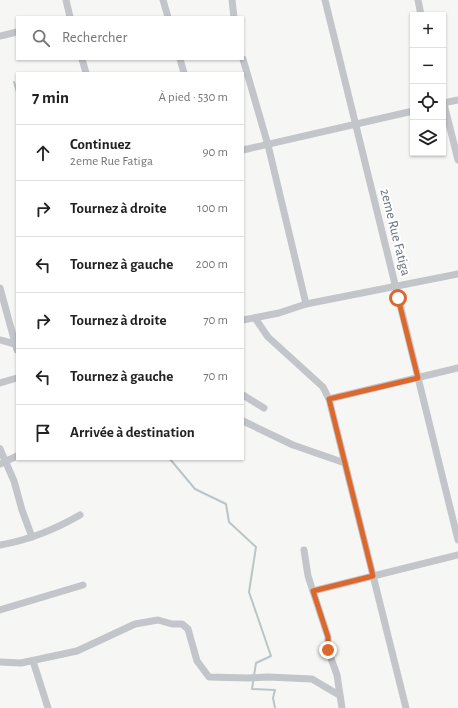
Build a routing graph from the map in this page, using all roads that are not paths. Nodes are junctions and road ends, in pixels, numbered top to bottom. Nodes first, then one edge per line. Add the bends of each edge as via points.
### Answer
1 (66, 0) edge
2 (163, 0) edge
3 (232, 0) edge
4 (325, 0) edge
5 (418, 0) edge
6 (420, 12) edge
7 (70, 16) edge
8 (168, 16) edge
9 (234, 16) edge
10 (16, 32) edge
11 (0, 36) edge
12 (82, 60) edge
13 (180, 60) edge
14 (243, 60) edge
15 (86, 72) edge
16 (184, 72) edge
17 (458, 100) edge
18 (446, 102) edge
19 (410, 112) edge
20 (446, 114) edge
21 (356, 125) junction
22 (268, 145) junction
23 (244, 150) edge
24 (458, 160) edge
25 (458, 274) edge
26 (396, 287) junction
27 (0, 288) edge
28 (306, 304) junction
29 (255, 318) junction
30 (244, 320) edge
31 (0, 340) edge
32 (16, 347) edge
33 (458, 368) edge
34 (16, 378) edge
35 (418, 378) junction
36 (0, 383) edge
37 (244, 396) edge
38 (329, 399) junction
39 (264, 408) dead end
40 (244, 421) edge
41 (0, 449) edge
42 (16, 457) edge
43 (4, 463) edge
44 (345, 463) junction
45 (80, 515) dead end
46 (32, 537) junction
47 (458, 540) edge
48 (0, 545) edge
49 (304, 550) dead end
50 (458, 555) edge
51 (373, 576) junction
52 (83, 585) dead end
53 (313, 591) junction
54 (0, 610) edge
55 (33, 661) junction
56 (0, 662) edge
57 (339, 695) junction
58 (48, 708) edge
59 (342, 708) edge
60 (406, 708) edge

1 - 7 street
2 - 8 street
3 - 9 street
4 - 21 street, 2eme Rue Fatiga
5 - 6 street
10 - 11 street
12 - 15 street
13 - 16 street
14 - 22 street
17 - 18 street
19 - 21 street
20 - 24 street
21 - 22 street
21 - 26 street, 2eme Rue Fatiga
22 - 23 street
22 - 28 street
25 - 26 street
26 - 28 street
26 - 35 street, 2eme Rue Fatiga
27 - 32 street
28 - 29 street
29 - 30 street
29 - 38 street via 268,337 323,387
31 - 32 street
33 - 35 street
34 - 36 street
35 - 38 street
35 - 47 street, 2eme Rue Fatiga
37 - 39 street
38 - 44 street
40 - 44 street via 293,445
41 - 43 street
42 - 43 street
43 - 46 street via 14,481
44 - 51 street
45 - 46 street via 54,530
46 - 48 street
49 - 53 street
50 - 51 street
51 - 53 street
51 - 60 street
52 - 54 street
53 - 57 street via 328,637 328,650 337,675
55 - 56 street
55 - 57 street via 76,651 135,624 158,620 182,624 188,629 197,661 209,676 312,679
55 - 58 street
57 - 59 street

